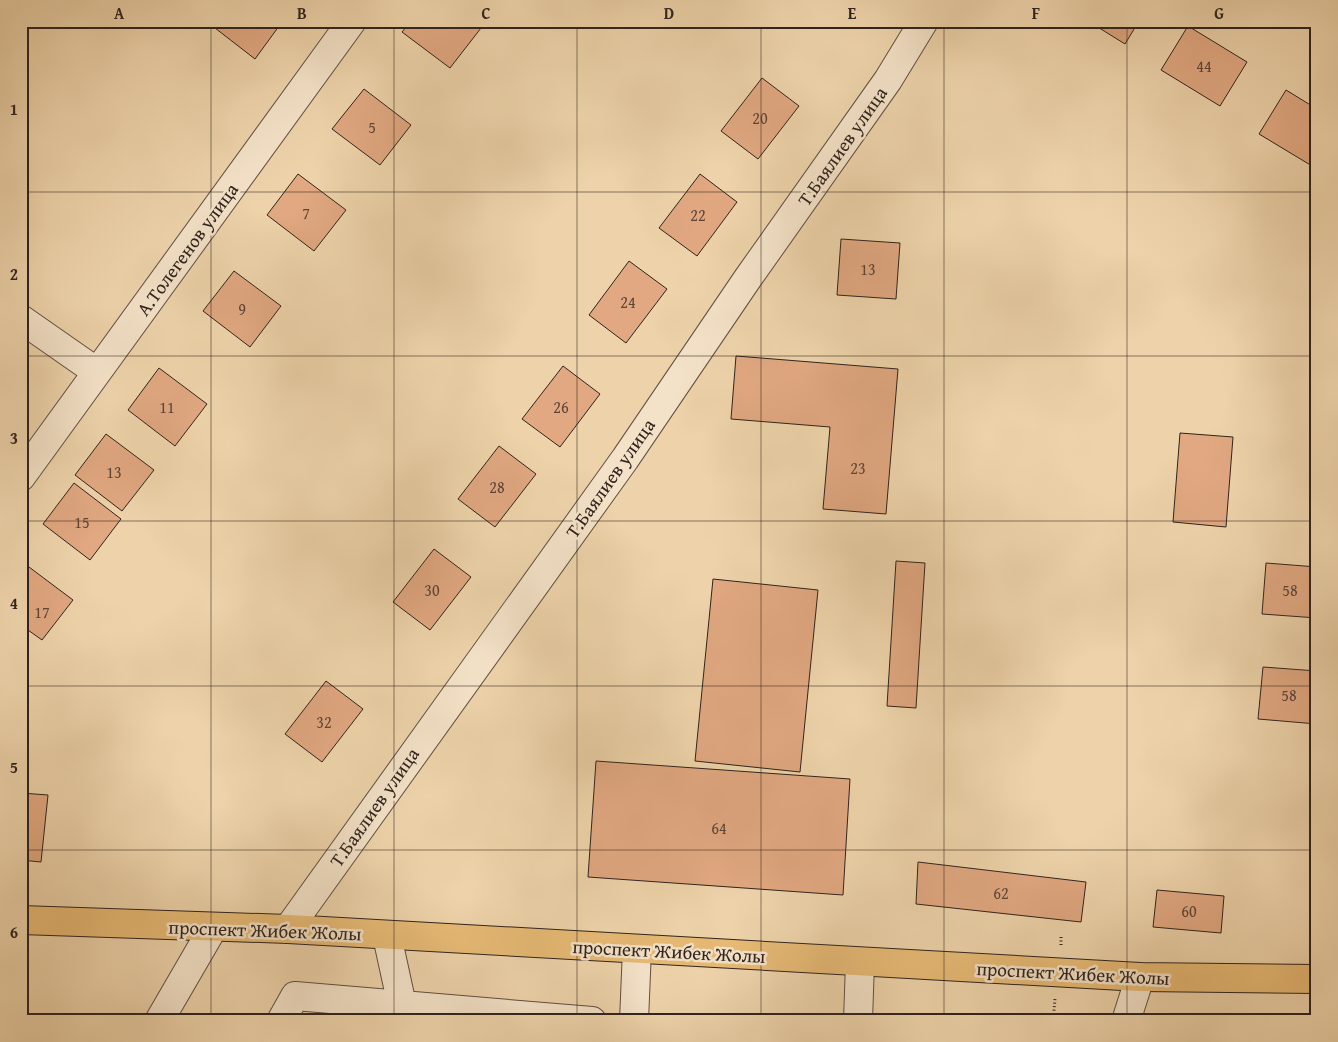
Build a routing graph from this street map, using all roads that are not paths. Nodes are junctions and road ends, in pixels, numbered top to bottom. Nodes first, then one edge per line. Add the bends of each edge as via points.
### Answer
1 (352, 21) edge
2 (924, 21) edge
3 (21, 319) edge
4 (97, 372) junction
5 (21, 477) edge
6 (21, 920) edge
7 (213, 928) junction
8 (288, 929) junction
9 (387, 936) junction
10 (638, 949) junction
11 (860, 962) junction
12 (1140, 978) junction
13 (1317, 979) edge
14 (402, 1005) junction
15 (159, 1021) edge
16 (281, 1021) edge
17 (592, 1021) edge
18 (634, 1021) edge
19 (858, 1021) edge
20 (1126, 1021) edge

1 - 4 street, А.Толегенов улица
2 - 8 street, Т.Баялиев улица via 888,80 625,459
3 - 4 street
4 - 5 street, А.Толегенов улица
6 - 7 main road, проспект Жибек Жолы
7 - 8 main road, проспект Жибек Жолы
7 - 15 street
8 - 9 main road, проспект Жибек Жолы
9 - 10 main road, проспект Жибек Жолы
9 - 14 street
10 - 11 main road, проспект Жибек Жолы
10 - 18 street
11 - 12 main road, проспект Жибек Жолы
11 - 19 street
12 - 13 main road, проспект Жибек Жолы
12 - 20 street
14 - 16 street via 295,996
14 - 17 street

